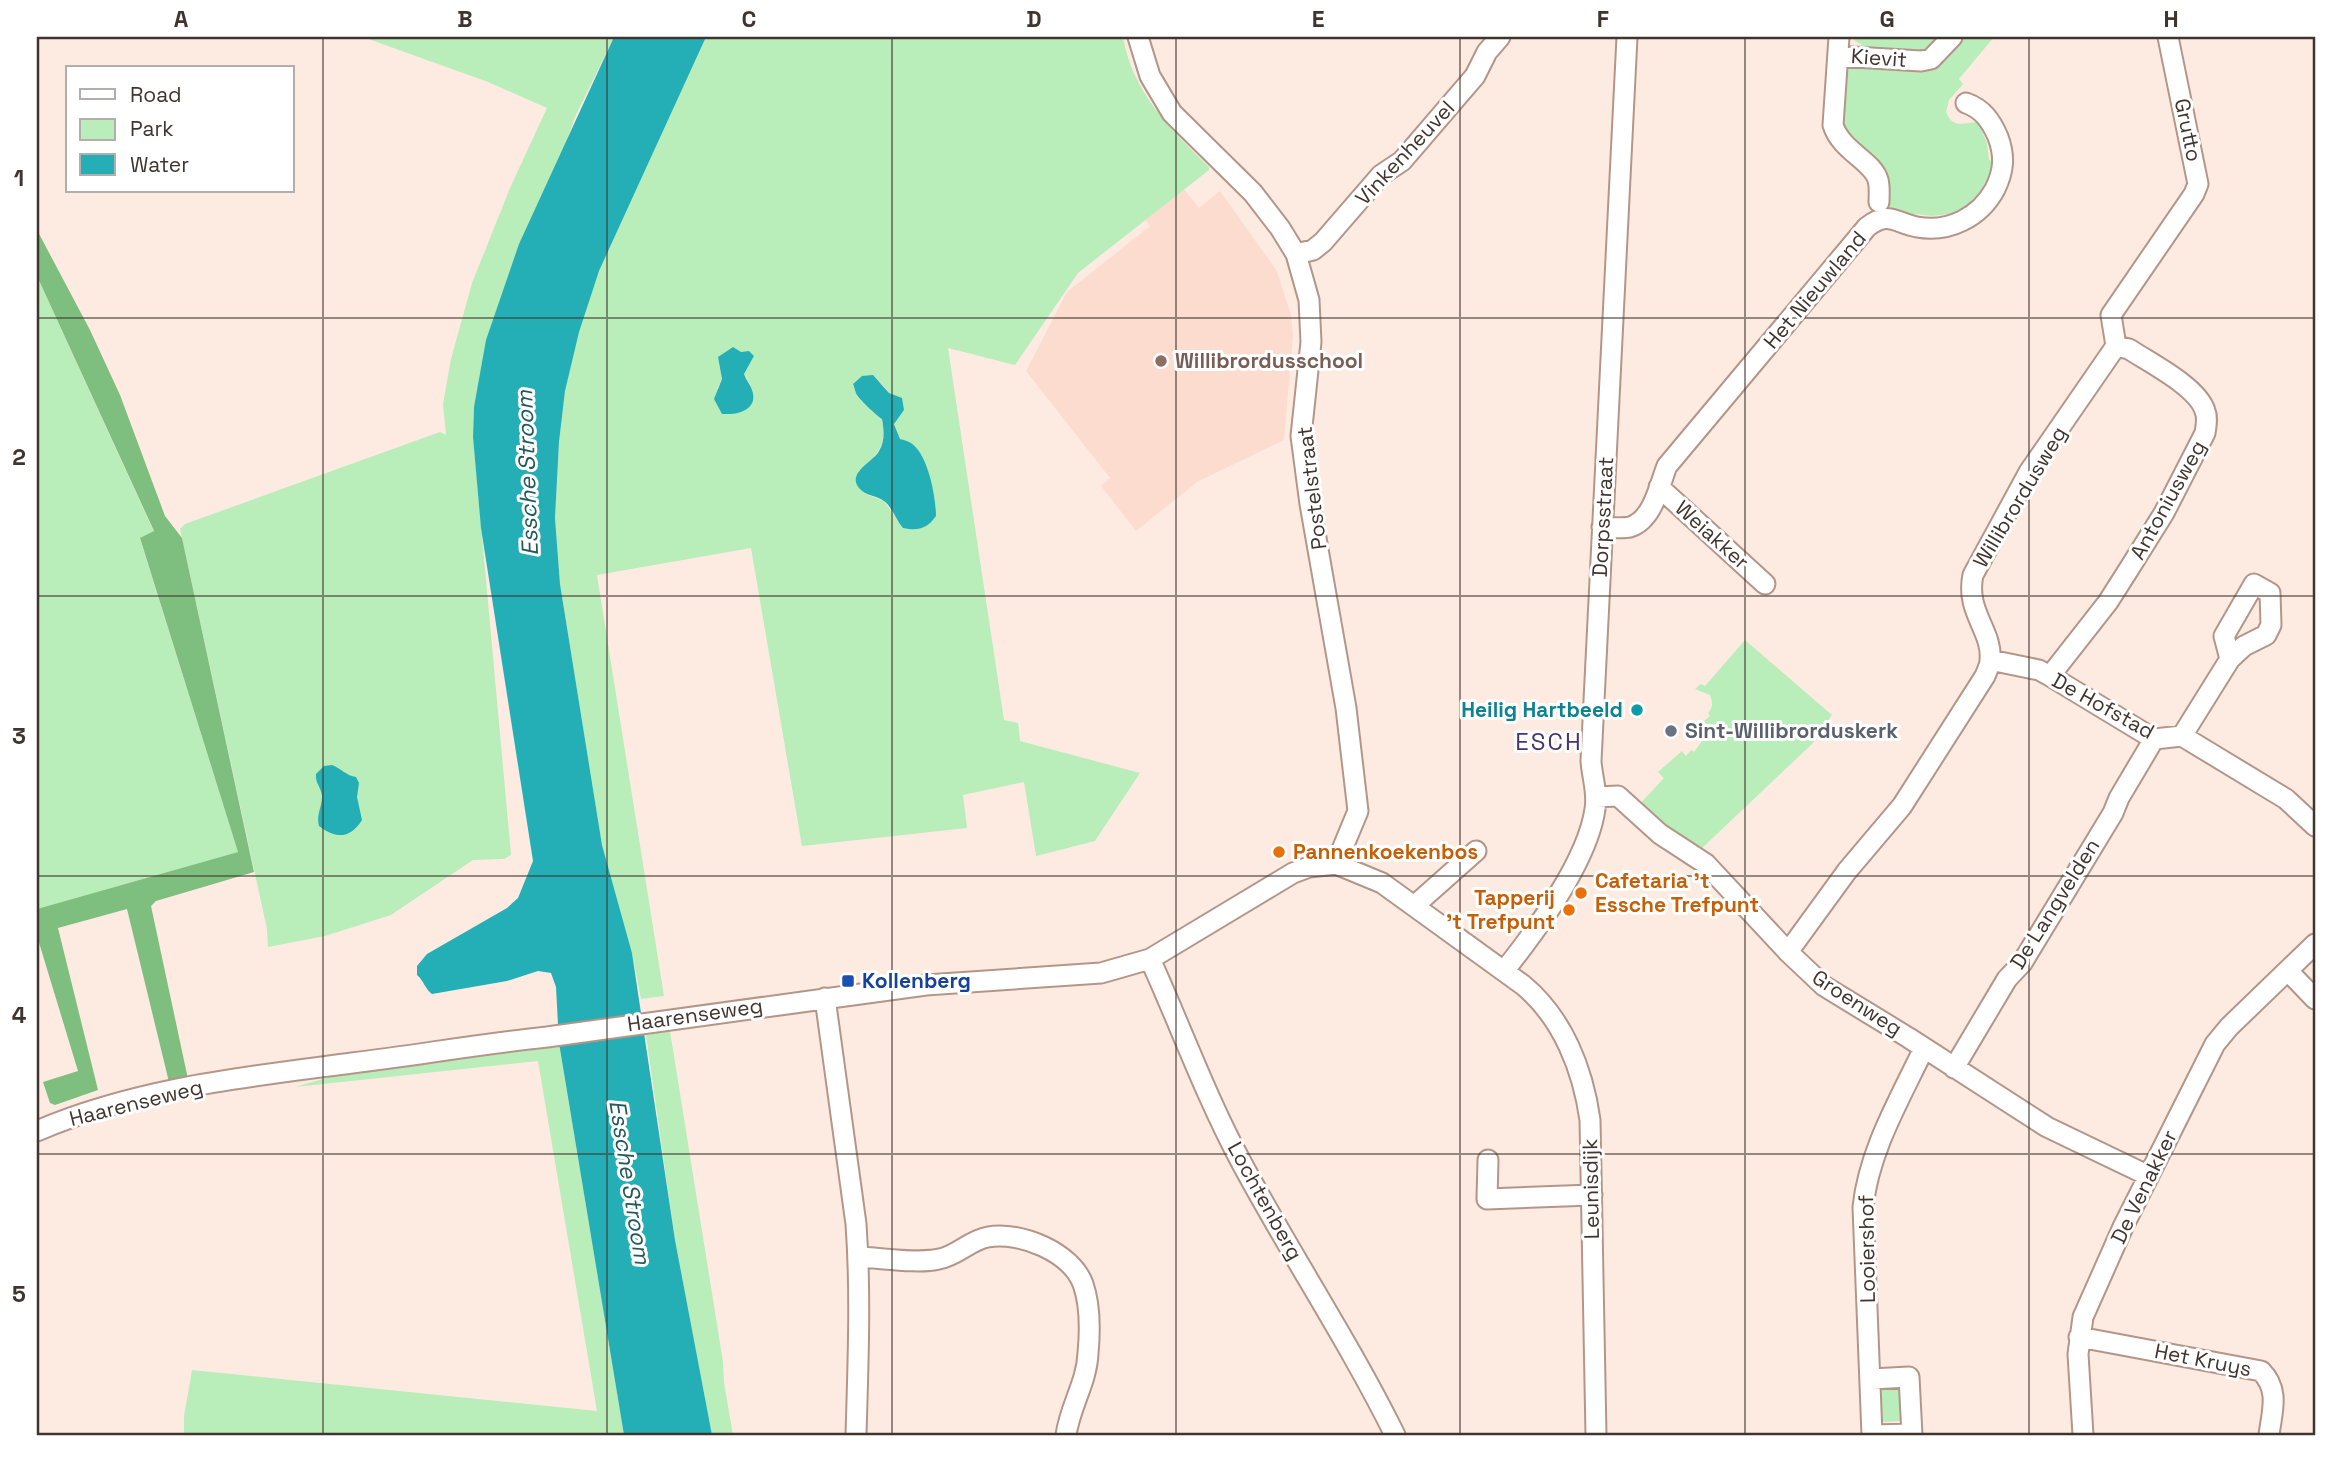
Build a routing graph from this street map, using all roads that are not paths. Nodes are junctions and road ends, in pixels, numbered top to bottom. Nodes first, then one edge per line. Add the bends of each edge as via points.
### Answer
1 (1138, 37) edge
2 (1500, 37) edge
3 (1627, 37) edge
4 (1952, 37) edge
5 (2168, 37) edge
6 (1839, 46) edge
7 (1966, 103) dead end
8 (1879, 202) dead end
9 (1296, 254) junction
10 (2116, 346) junction
11 (1659, 487) junction
12 (1602, 527) junction
13 (1765, 584) dead end
14 (2230, 659) dead end
15 (1990, 660) junction
16 (2050, 676) junction
17 (2182, 736) junction
18 (2154, 739) junction
19 (1596, 797) junction
20 (2315, 827) edge
21 (1476, 852) dead end
22 (1336, 864) junction
23 (1415, 906) junction
24 (2315, 944) edge
25 (1788, 952) junction
26 (1150, 959) junction
27 (1504, 971) junction
28 (2288, 971) junction
29 (825, 998) junction
30 (2315, 999) edge
31 (1924, 1048) junction
32 (1954, 1068) junction
33 (37, 1132) edge
34 (1488, 1160) dead end
35 (2149, 1176) junction
36 (1592, 1195) junction
37 (859, 1257) junction
38 (2079, 1336) junction
39 (1871, 1379) junction
40 (1593, 1434) edge
41 (856, 1435) edge
42 (1066, 1435) edge
43 (1395, 1435) edge
44 (1912, 1435) edge
45 (2083, 1435) edge
46 (2269, 1435) edge

1 - 9 street, Postelstraat via 1150,76 1172,113 1253,193
2 - 9 street, Vinkenheuvel via 1475,76 1402,161 1381,175 1323,242
3 - 12 street, Dorpsstraat
4 - 6 street, Kievit via 1931,59 1921,61
5 - 10 street, Grutto via 2198,184 2112,315
6 - 8 street via 1833,125 1838,138 1878,178
7 - 11 street, Het Nieuwland via 1979,107 2000,144 2004,165 1989,199 1957,224 1916,227 1885,218 1867,227 1667,466
9 - 22 street, Postelstraat via 1309,300 1311,342 1301,436 1346,708 1358,811
10 - 15 street, Willibrordusweg via 2029,472 1973,575 1972,603
10 - 16 street, Antoniusweg via 2129,349 2196,396 2207,425 2157,524 2108,603
11 - 12 street, Het Nieuwland via 1641,521 1629,527
11 - 13 street, Weiakker
12 - 19 street, Dorpsstraat via 1591,761
14 - 17 street
15 - 16 street, De Hofstad
15 - 25 street via 1985,676 1902,806
16 - 18 street, De Hofstad
17 - 18 street, De Hofstad
17 - 20 street, De Hofstad via 2286,799
18 - 32 street, De Langvelden via 2022,964 2007,979
19 - 25 street, Groenweg via 1618,796 1660,834 1706,864
19 - 27 street, Dorpsstraat via 1591,825 1573,868 1545,917
21 - 23 street
22 - 23 street via 1382,883
22 - 26 street, Haarenseweg via 1293,873
23 - 27 street, Leunisdijk
24 - 28 street, De Venakker
25 - 31 street, Groenweg via 1824,986
26 - 29 street, Haarenseweg via 1101,973 926,985
26 - 43 street, Lochtenberg via 1240,1160
27 - 36 street, Leunisdijk via 1543,1004 1574,1056 1590,1120
28 - 30 street
28 - 35 street, De Venakker via 2215,1044
29 - 33 street, Haarenseweg via 160,1092
29 - 37 street
31 - 32 street, Groenweg
31 - 39 street, Looiershof via 1877,1147 1866,1184 1863,1208
32 - 35 street, Groenweg via 2047,1127
34 - 36 street via 1487,1199
35 - 38 street, De Venakker via 2083,1317
36 - 40 street, Leunisdijk
37 - 41 street
37 - 42 street via 940,1259 983,1238 1000,1236 1030,1240 1065,1261 1082,1282 1087,1299 1088,1351 1087,1370
38 - 45 street, De Venakker
38 - 46 street, Het Kruys via 2261,1371 2274,1393
39 - 44 street, Looiershof via 1872,1435
39 - 44 street, Looiershof via 1909,1377

